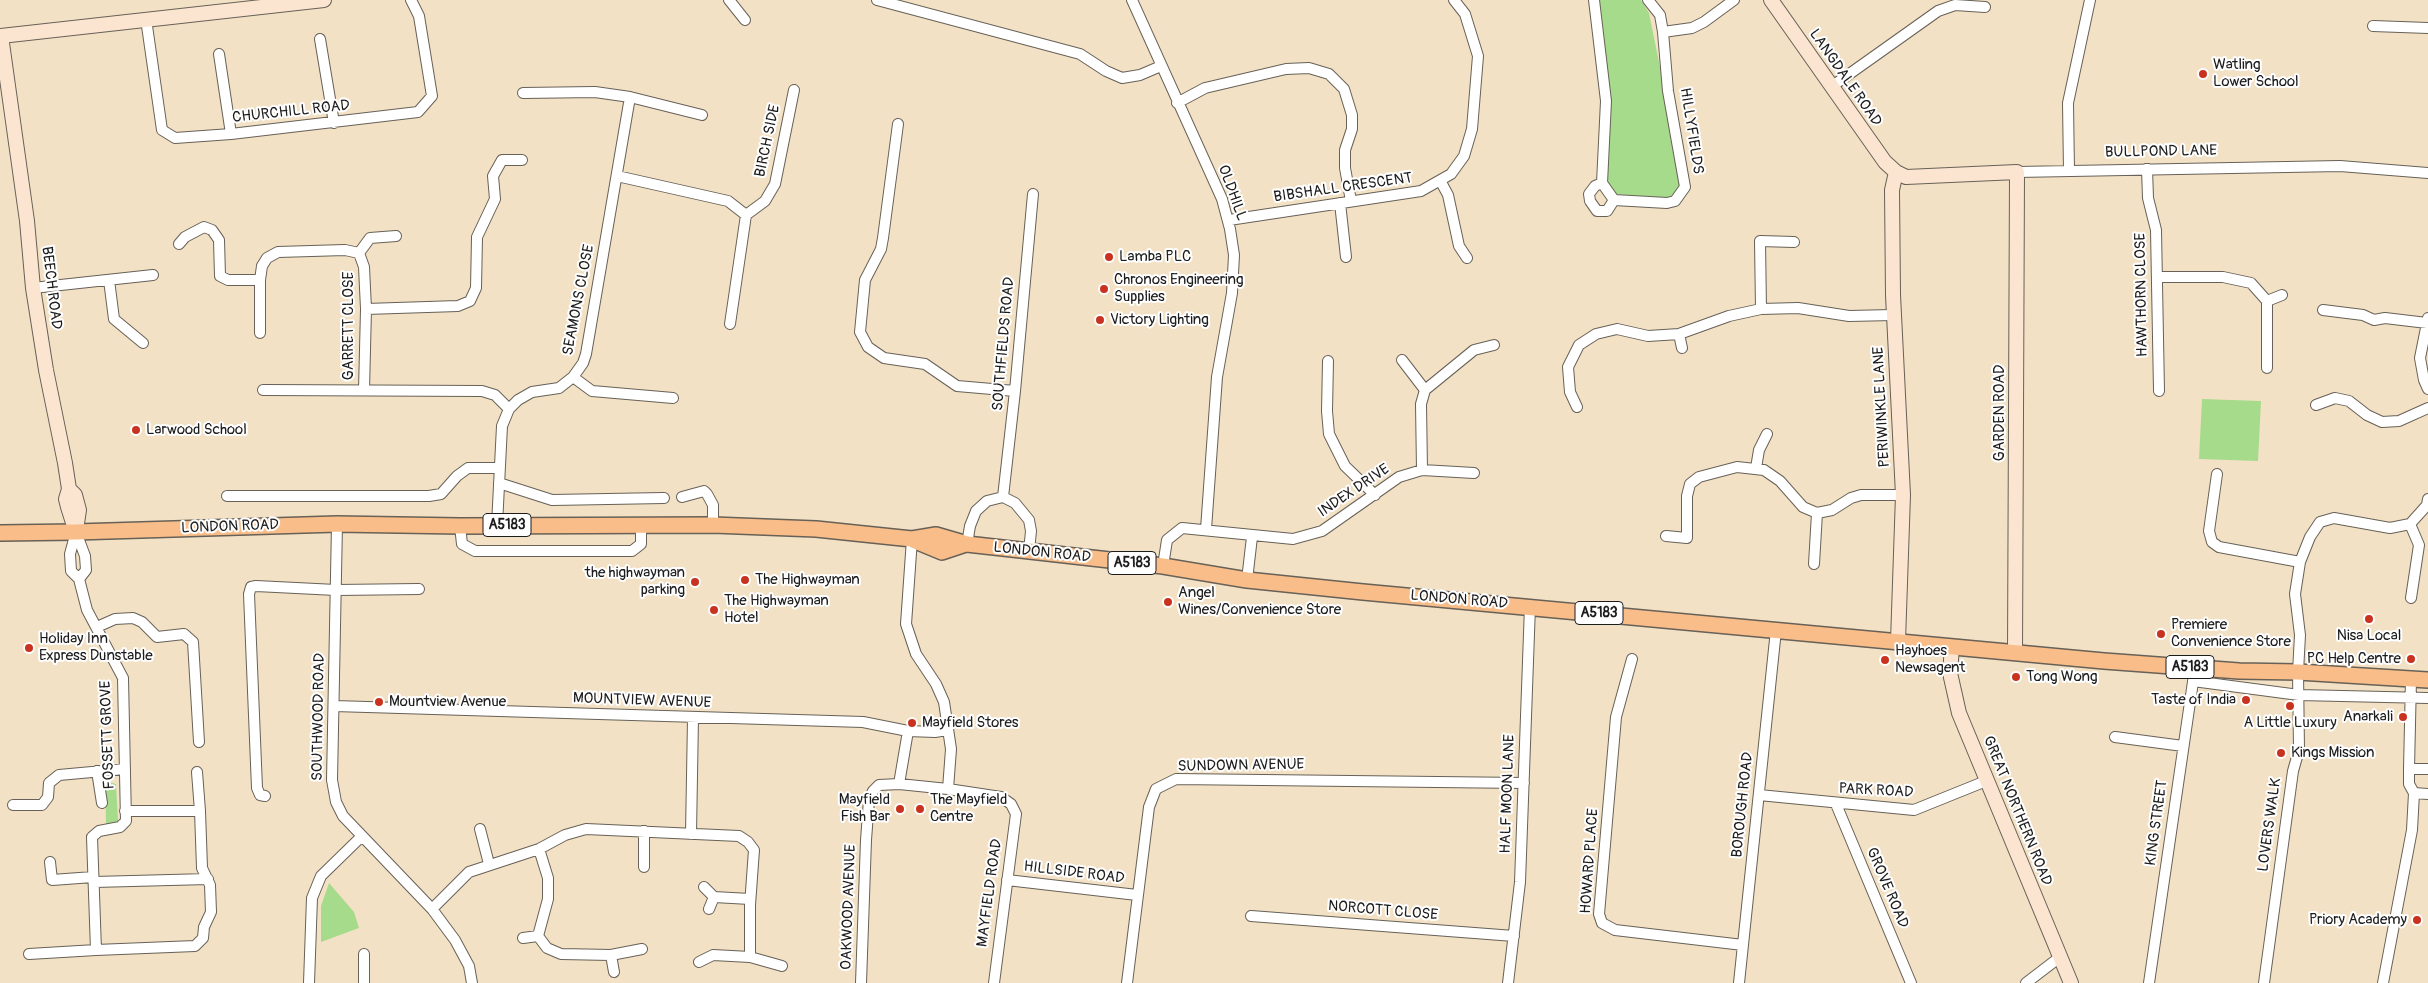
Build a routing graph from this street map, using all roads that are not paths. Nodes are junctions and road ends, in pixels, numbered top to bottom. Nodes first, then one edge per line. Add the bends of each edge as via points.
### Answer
1 (324, 0) edge
2 (411, 0) edge
3 (729, 0) edge
4 (877, 0) edge
5 (1132, 0) edge
6 (1454, 0) edge
7 (1594, 0) edge
8 (1648, 0) edge
9 (1734, 0) edge
10 (2090, 0) edge
11 (1772, 1) edge
12 (1985, 7) dead end
13 (146, 19) junction
14 (745, 20) dead end
15 (2373, 26) dead end
16 (2428, 28) edge
17 (1663, 32) junction
18 (1, 33) edge
19 (320, 39) dead end
20 (219, 54) dead end
21 (1161, 66) junction
22 (1832, 87) junction
23 (794, 90) dead end
24 (523, 93) dead end
25 (630, 96) junction
26 (1177, 103) junction
27 (702, 115) dead end
28 (334, 122) junction
29 (898, 124) dead end
30 (231, 134) junction
31 (522, 160) dead end
32 (2147, 169) junction
33 (2069, 171) junction
34 (1896, 172) junction
35 (2017, 172) junction
36 (2428, 172) edge
37 (617, 176) junction
38 (1441, 182) junction
39 (1602, 183) junction
40 (1033, 194) dead end
41 (1614, 200) junction
42 (1351, 201) junction
43 (1340, 203) junction
44 (746, 215) junction
45 (1229, 220) junction
46 (396, 236) dead end
47 (1794, 242) dead end
48 (179, 244) dead end
49 (358, 252) junction
50 (1346, 257) dead end
51 (1467, 258) dead end
52 (153, 275) dead end
53 (2157, 277) junction
54 (109, 280) junction
55 (260, 280) junction
56 (33, 288) junction
57 (2282, 295) dead end
58 (2267, 301) junction
59 (366, 309) junction
60 (1760, 309) junction
61 (2323, 310) dead end
62 (1893, 315) junction
63 (2427, 320) edge
64 (730, 324) dead end
65 (260, 333) dead end
66 (1680, 334) junction
67 (143, 342) dead end
68 (1494, 345) dead end
69 (1682, 348) dead end
70 (1402, 360) dead end
71 (1328, 361) dead end
72 (2267, 368) dead end
73 (573, 377) junction
74 (2428, 389) edge
75 (263, 390) dead end
76 (364, 390) junction
77 (1425, 390) junction
78 (1016, 391) junction
79 (2159, 391) dead end
80 (672, 398) dead end
81 (2316, 405) dead end
82 (1577, 407) dead end
83 (2428, 408) edge
84 (509, 409) junction
85 (1767, 434) dead end
86 (498, 468) junction
87 (1756, 468) junction
88 (1422, 470) junction
89 (1474, 473) dead end
90 (2217, 474) dead end
91 (499, 483) junction
92 (1375, 495) junction
93 (1903, 495) junction
94 (227, 496) dead end
95 (682, 497) dead end
96 (1003, 497) junction
97 (664, 498) dead end
98 (2428, 499) edge
99 (1818, 513) junction
100 (337, 524) junction
101 (713, 524) junction
102 (2410, 524) junction
103 (497, 525) junction
104 (460, 526) junction
105 (641, 526) junction
106 (1206, 529) junction
107 (76, 532) junction
108 (0, 533) edge
109 (1666, 536) dead end
110 (1252, 537) junction
111 (912, 539) junction
112 (967, 544) junction
113 (1029, 551) junction
114 (2300, 562) junction
115 (1814, 564) dead end
116 (1163, 566) junction
117 (1247, 580) junction
118 (419, 589) dead end
119 (336, 590) junction
120 (2412, 598) dead end
121 (1530, 606) junction
122 (97, 627) junction
123 (1776, 630) junction
124 (1898, 641) junction
125 (1952, 647) junction
126 (2015, 653) junction
127 (1632, 659) dead end
128 (2298, 672) junction
129 (2194, 674) junction
130 (2411, 679) junction
131 (2428, 680) edge
132 (2299, 695) junction
133 (2410, 696) junction
134 (2428, 698) edge
135 (334, 706) junction
136 (693, 718) junction
137 (948, 730) junction
138 (908, 731) junction
139 (2115, 737) dead end
140 (199, 742) dead end
141 (2182, 746) junction
142 (125, 769) junction
143 (2409, 769) junction
144 (2428, 769) edge
145 (97, 771) junction
146 (197, 772) dead end
147 (1986, 781) junction
148 (1524, 783) junction
149 (899, 784) junction
150 (948, 789) junction
151 (2414, 793) junction
152 (1760, 794) junction
153 (2428, 794) edge
154 (266, 796) dead end
155 (102, 803) dead end
156 (1836, 804) junction
157 (13, 805) dead end
158 (125, 811) junction
159 (200, 811) junction
160 (480, 829) dead end
161 (644, 831) junction
162 (691, 834) junction
163 (362, 836) junction
164 (539, 850) junction
165 (50, 862) dead end
166 (490, 864) junction
167 (644, 867) dead end
168 (208, 879) junction
169 (94, 880) junction
170 (1007, 880) junction
171 (704, 887) dead end
172 (1137, 895) junction
173 (714, 897) junction
174 (750, 899) junction
175 (709, 909) dead end
176 (432, 910) junction
177 (1251, 916) dead end
178 (538, 936) junction
179 (1514, 936) junction
180 (523, 938) dead end
181 (1744, 945) junction
182 (642, 949) dead end
183 (96, 950) junction
184 (29, 954) dead end
185 (364, 954) dead end
186 (611, 955) junction
187 (750, 957) junction
188 (2060, 957) junction
189 (699, 962) dead end
190 (782, 966) dead end
191 (614, 972) dead end
192 (309, 983) edge
193 (364, 983) edge
194 (472, 983) edge
195 (861, 983) edge
196 (994, 983) edge
197 (1127, 983) edge
198 (1508, 983) edge
199 (1740, 983) edge
200 (1910, 983) edge
201 (2026, 983) edge
202 (2070, 983) edge
203 (2149, 983) edge
204 (2264, 983) edge
205 (2383, 983) edge

1 - 13 street
2 - 28 street, CHURCHILL ROAD via 419,16 432,96 418,112
3 - 14 street
4 - 21 street via 1080,54 1122,78
5 - 21 street, OLDHILL
6 - 38 street, BIBSHALL CRESCENT via 1465,14 1478,56 1472,129 1464,156 1452,174
7 - 39 street via 1606,101
8 - 17 street, HILLYFIELDS via 1660,15
9 - 17 street via 1692,28
10 - 33 street via 2068,103
11 - 22 street, LANGDALE ROAD
12 - 22 street via 1955,5 1938,11
13 - 18 street
13 - 30 street, CHURCHILL ROAD via 162,130 175,138
15 - 16 street
17 - 41 street, HILLYFIELDS via 1668,91 1685,187 1675,201 1667,203
18 - 56 street, BEECH ROAD via 26,212
19 - 28 street
20 - 30 street
21 - 26 street, OLDHILL
22 - 34 street, LANGDALE ROAD via 1885,162
23 - 44 street, BIRCH SIDE via 775,184 765,201
24 - 25 street via 595,92
25 - 27 street
25 - 37 street, SEAMONS CLOSE
26 - 42 street via 1205,88 1286,68 1309,68 1329,74 1344,89 1352,115 1352,130 1345,150
26 - 45 street, OLDHILL
28 - 30 street, CHURCHILL ROAD
29 - 78 street via 882,243 865,280 860,332 868,347 884,358 925,364 957,386
31 - 59 street via 502,160 493,176 495,199 477,237 476,288 470,301 458,306
32 - 33 street, BULLPOND LANE
32 - 36 street, BULLPOND LANE via 2340,166
32 - 53 street, HAWTHORN CLOSE via 2148,198 2156,230
33 - 35 street, BULLPOND LANE
34 - 35 street, BULLPOND LANE via 1906,176
34 - 62 street, PERIWINKLE LANE via 1892,190
35 - 126 street, GARDEN ROAD
37 - 44 street via 728,201
37 - 73 street, SEAMONS CLOSE via 586,354
38 - 42 street, BIBSHALL CRESCENT via 1422,192
38 - 51 street via 1448,195 1458,246
39 - 41 street
39 - 41 street, HILLYFIELDS via 1589,194 1597,211 1607,210
40 - 78 street, SOUTHFIELDS ROAD
42 - 43 street, BIBSHALL CRESCENT
43 - 45 street, BIBSHALL CRESCENT
43 - 50 street
44 - 64 street
45 - 106 street, OLDHILL via 1234,255 1232,293 1218,377
46 - 49 street via 370,238
47 - 60 street via 1760,241
48 - 55 street via 204,227 212,230 219,240 220,276 228,280
49 - 55 street, GARRETT CLOSE via 278,252 267,258
49 - 59 street, GARRETT CLOSE via 364,267
52 - 54 street
53 - 58 street via 2223,277 2251,283
53 - 79 street, HAWTHORN CLOSE
54 - 56 street
54 - 67 street via 114,319
55 - 65 street, GARRETT CLOSE
56 - 107 street, BEECH ROAD via 69,489 66,499
57 - 58 street
58 - 72 street
59 - 76 street, GARRETT CLOSE
60 - 62 street via 1798,308 1849,316
60 - 66 street via 1729,316
61 - 63 street via 2363,315 2374,320
62 - 93 street, PERIWINKLE LANE
63 - 74 street via 2420,358
66 - 69 street
66 - 82 street via 1648,336 1617,329 1596,334 1579,345 1568,367 1570,392
68 - 77 street via 1474,350
70 - 77 street
71 - 92 street via 1329,434 1345,466
73 - 80 street via 592,391
73 - 84 street, SEAMONS CLOSE via 559,388 532,392
75 - 76 street
76 - 84 street via 482,391 495,395
77 - 88 street via 1421,404
78 - 96 street, SOUTHFIELDS ROAD
81 - 83 street via 2335,398 2349,401 2382,422 2399,421
84 - 86 street via 502,426
85 - 87 street via 1759,450
86 - 91 street
86 - 94 street, LONDON ROAD via 468,468 441,494 429,496
87 - 99 street via 1780,481 1803,507
87 - 109 street via 1737,467 1699,477 1690,484 1687,538
88 - 89 street, INDEX DRIVE
88 - 92 street, INDEX DRIVE via 1399,477
90 - 114 street via 2209,531 2212,542 2218,547
91 - 97 street via 552,500
91 - 103 street
92 - 110 street, INDEX DRIVE via 1322,531 1293,539
93 - 99 street via 1861,495 1832,510
93 - 124 street, PERIWINKLE LANE
95 - 101 street via 704,491 708,494 713,505
96 - 112 street via 987,501 976,510
96 - 113 street via 1015,503 1029,520 1032,530
98 - 102 street
99 - 115 street
100 - 104 main road, LONDON ROAD / A5183
100 - 107 main road, LONDON ROAD / A5183
100 - 119 street, SOUTHWOOD ROAD
101 - 105 main road, LONDON ROAD / A5183
101 - 111 main road, LONDON ROAD / A5183 via 816,529
102 - 114 street, LOVERS WALK via 2390,528 2334,518 2320,522 2310,536
102 - 120 street via 2419,544
103 - 104 main road, LONDON ROAD / A5183
103 - 105 main road, LONDON ROAD / A5183
104 - 105 street via 462,544 475,551 632,551 641,544
106 - 110 street, INDEX DRIVE
106 - 116 street, INDEX DRIVE via 1182,528 1167,540
107 - 108 main road, LONDON ROAD / A5183
107 - 122 street, FOSSETT GROVE via 70,554 71,571 78,578 87,610
110 - 117 street
111 - 112 main road, LONDON ROAD / A5183 via 942,552
111 - 137 street via 906,624 916,654 944,702
112 - 113 main road, LONDON ROAD / A5183
113 - 116 main road, LONDON ROAD / A5183
114 - 128 street, LOVERS WALK via 2295,594 2300,635
116 - 117 main road, LONDON ROAD / A5183
117 - 121 main road, LONDON ROAD / A5183
118 - 119 street
119 - 135 street, SOUTHWOOD ROAD
119 - 154 street via 256,586 251,587 248,594 257,788 260,795
121 - 123 main road, LONDON ROAD / A5183
121 - 148 street, HALF MOON LANE
122 - 140 street via 115,619 128,618 138,620 157,637 184,634 193,642
122 - 142 street, FOSSETT GROVE via 123,678
123 - 124 main road, LONDON ROAD / A5183
123 - 152 street, BOROUGH ROAD
124 - 125 main road, LONDON ROAD / A5183
125 - 126 main road, A5183
125 - 147 street, GREAT NORTHERN ROAD via 1950,673 1959,713
126 - 129 main road, A5183
127 - 181 street, HOWARD PLACE via 1616,717 1599,914 1602,923 1615,930
128 - 129 main road, A5183
128 - 130 main road, A5183
128 - 132 street, LOVERS WALK
129 - 132 street
129 - 141 street, KING STREET
130 - 131 main road, A5183
130 - 133 street
132 - 133 street
132 - 204 street, LOVERS WALK via 2299,750 2293,772
133 - 134 street
133 - 143 street
135 - 136 street, MOUNTVIEW AVENUE
135 - 163 street, SOUTHWOOD ROAD via 334,794 344,816
136 - 138 street, MOUNTVIEW AVENUE via 863,722
136 - 162 street
137 - 138 street, MOUNTVIEW AVENUE
137 - 150 street via 951,749
138 - 149 street
139 - 141 street
141 - 203 street, KING STREET
142 - 145 street
142 - 158 street, FOSSETT GROVE
143 - 144 street
143 - 151 street via 2409,784
145 - 155 street
145 - 157 street via 54,778 49,783 48,797 42,805
146 - 159 street
147 - 156 street, PARK ROAD via 1914,810
147 - 188 street, GREAT NORTHERN ROAD
148 - 172 street, SUNDOWN AVENUE via 1176,779 1156,789 1149,807
148 - 179 street, HALF MOON LANE
149 - 150 street, OAKWOOD AVENUE
149 - 195 street, OAKWOOD AVENUE via 880,785 869,800
150 - 170 street, MAYFIELD ROAD via 1001,797 1011,804 1016,814
151 - 153 street
151 - 205 street via 2412,830
152 - 156 street, PARK ROAD
152 - 181 street, BOROUGH ROAD
156 - 200 street, GROVE ROAD
158 - 159 street
158 - 169 street via 126,821 120,827 99,830 92,837
159 - 168 street via 202,868
160 - 166 street
161 - 162 street
161 - 164 street via 586,829 565,835
161 - 167 street
162 - 174 street via 739,836 748,842 754,850
163 - 176 street, SOUTHWOOD ROAD
163 - 192 street via 322,876 312,898
164 - 166 street
164 - 178 street via 548,878 548,899
165 - 169 street via 52,880
166 - 176 street via 469,872
168 - 169 street
168 - 183 street via 211,912 203,938 195,946
169 - 183 street
170 - 172 street, HILLSIDE ROAD
170 - 196 street, MAYFIELD ROAD
171 - 173 street
172 - 197 street, SUNDOWN AVENUE
173 - 174 street
173 - 175 street
174 - 187 street
176 - 194 street, SOUTHWOOD ROAD via 456,940 469,966
177 - 179 street, NORCOTT CLOSE
178 - 180 street
178 - 186 street via 547,948 561,954
179 - 198 street, HALF MOON LANE
181 - 199 street, BOROUGH ROAD
182 - 186 street
183 - 184 street
185 - 193 street
186 - 191 street
187 - 189 street via 712,955
187 - 190 street
188 - 201 street
188 - 202 street, GREAT NORTHERN ROAD

